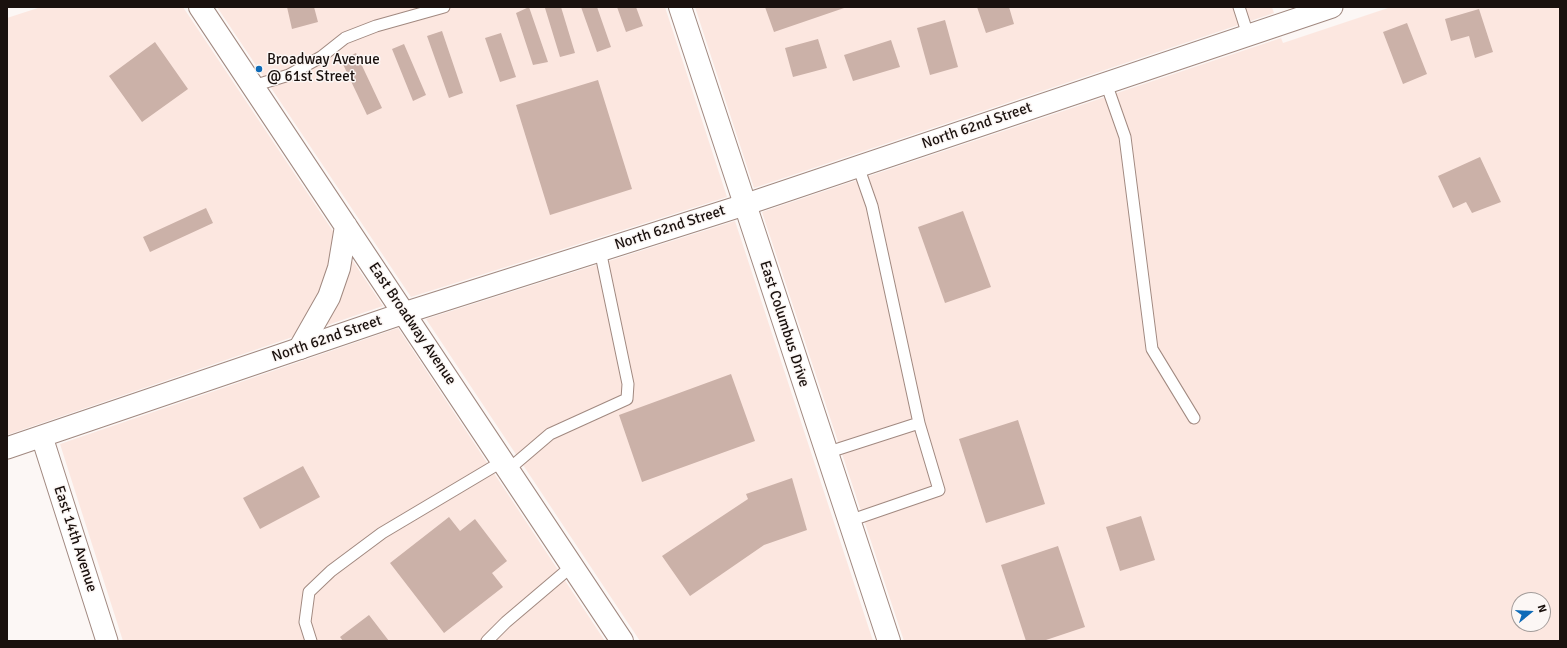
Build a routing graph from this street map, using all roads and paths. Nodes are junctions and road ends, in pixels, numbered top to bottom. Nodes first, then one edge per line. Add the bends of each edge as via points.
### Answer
1 (200, 7) edge
2 (444, 7) edge
3 (680, 7) edge
4 (1239, 7) edge
5 (1332, 7) edge
6 (1248, 35) junction
7 (1106, 83) junction
8 (253, 86) junction
9 (858, 166) junction
10 (744, 205) junction
11 (346, 226) junction
12 (600, 250) junction
13 (404, 312) junction
14 (300, 348) junction
15 (1194, 418) dead end
16 (919, 423) junction
17 (42, 437) junction
18 (7, 448) edge
19 (826, 453) junction
20 (506, 465) junction
21 (849, 521) junction
22 (572, 566) junction
23 (107, 641) edge
24 (310, 641) edge
25 (487, 641) edge
26 (622, 641) edge
27 (889, 641) edge

1 - 8 street, East Broadway Avenue
2 - 8 lane via 376,26 345,38 321,57 289,75
3 - 10 street, East Columbus Drive
4 - 6 lane
5 - 6 street, North 62nd Street
6 - 7 street, North 62nd Street
7 - 9 street, North 62nd Street
7 - 15 lane via 1125,136 1152,349
8 - 11 street, East Broadway Avenue
9 - 10 street, North 62nd Street
9 - 16 lane via 872,206
10 - 12 street, North 62nd Street
10 - 19 street, East Columbus Drive
11 - 13 street, East Broadway Avenue
11 - 14 street via 339,268 329,297
12 - 13 street, North 62nd Street
12 - 20 lane via 628,384 627,398 550,434
13 - 14 street, North 62nd Street
13 - 20 street, East Broadway Avenue
14 - 17 street, North 62nd Street
16 - 19 lane
16 - 21 lane via 939,490
17 - 18 street, North 62nd Street
17 - 23 street, East 14th Avenue
19 - 21 street, East Columbus Drive
20 - 22 street, East Broadway Avenue
20 - 24 lane via 382,533 331,571 308,592 305,622
21 - 27 street, East Columbus Drive
22 - 25 lane
22 - 26 street, East Broadway Avenue

